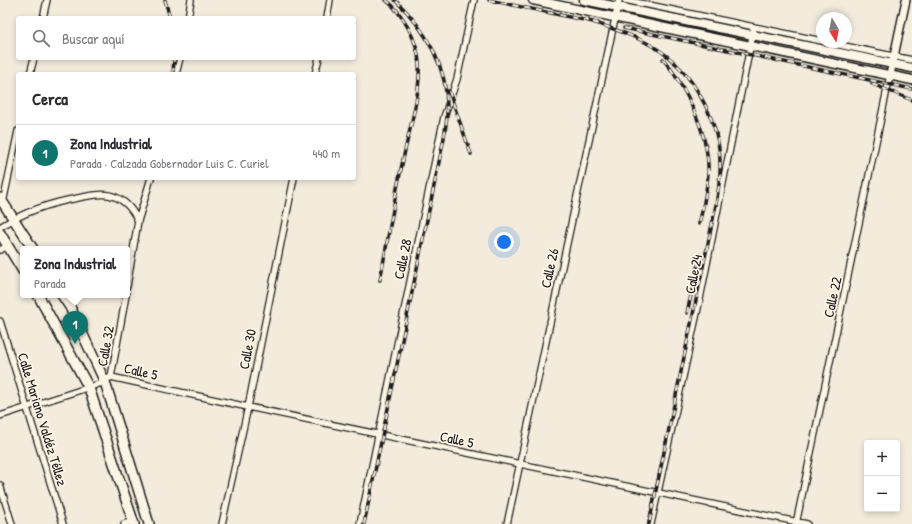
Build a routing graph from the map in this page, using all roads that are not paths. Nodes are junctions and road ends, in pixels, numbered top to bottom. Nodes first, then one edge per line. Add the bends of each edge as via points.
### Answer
1 (47, 0) edge
2 (192, 0) edge
3 (330, 0) edge
4 (474, 0) edge
5 (533, 0) edge
6 (584, 0) edge
7 (625, 0) edge
8 (906, 0) edge
9 (618, 4) edge
10 (43, 16) edge
11 (188, 16) edge
12 (327, 16) edge
13 (615, 17) junction
14 (753, 31) junction
15 (816, 41) edge
16 (750, 46) junction
17 (845, 48) edge
18 (34, 60) edge
19 (180, 60) edge
20 (318, 60) edge
21 (912, 60) edge
22 (893, 61) junction
23 (912, 68) edge
24 (30, 72) edge
25 (176, 72) edge
26 (316, 72) edge
27 (890, 75) junction
28 (912, 80) edge
29 (16, 140) edge
30 (150, 180) edge
31 (294, 180) edge
32 (2, 200) edge
33 (13, 219) junction
34 (138, 221) junction
35 (0, 227) edge
36 (0, 233) edge
37 (31, 246) edge
38 (4, 248) edge
39 (20, 267) edge
40 (130, 268) edge
41 (40, 298) edge
42 (64, 298) edge
43 (125, 298) edge
44 (0, 321) edge
45 (108, 379) junction
46 (89, 388) junction
47 (248, 407) junction
48 (27, 408) junction
49 (0, 416) edge
50 (378, 434) junction
51 (519, 464) junction
52 (0, 485) edge
53 (658, 493) junction
54 (134, 523) edge
55 (797, 523) edge
56 (12, 524) edge
57 (64, 524) edge
58 (124, 524) edge
59 (149, 524) edge
60 (222, 524) edge
61 (360, 524) edge
62 (507, 524) edge
63 (651, 524) edge
64 (807, 524) edge

1 - 10 street
2 - 11 street
3 - 12 street
4 - 50 street, Calle 28 via 457,78 444,117
5 - 13 main road
6 - 9 main road
7 - 14 street
8 - 22 street
9 - 13 street, Calle 26
9 - 14 main road
13 - 16 main road
13 - 51 street, Calle 26
14 - 15 street
14 - 16 street, Calle 24
14 - 22 main road
16 - 27 main road
16 - 53 street, Calle 24 via 700,300
17 - 22 street
18 - 24 street
19 - 25 street
20 - 26 street
21 - 22 street
22 - 23 main road
22 - 27 street
27 - 28 main road
27 - 55 street, Calle 22
29 - 32 street
30 - 34 street
31 - 47 street, Calle 30
32 - 33 main road
33 - 34 street via 62,201 108,195 124,202 132,209
33 - 35 street
33 - 37 main road
34 - 40 street
36 - 38 main road
38 - 39 main road
41 - 46 main road
42 - 45 main road
43 - 45 street, Calle 32
44 - 48 street, Calle Mariano Valdéz Téllez
45 - 46 street
45 - 47 street, Calle 5
45 - 59 main road
46 - 48 street
46 - 54 main road
47 - 50 street, Calle 5
47 - 60 street, Calle 30
48 - 49 street
48 - 57 street, Calle Mariano Valdéz Téllez
50 - 51 street, Calle 5
50 - 61 street, Calle 28
51 - 53 street, Calle 5
51 - 62 street, Calle 26
52 - 56 street
53 - 55 street, Calle 5
53 - 63 street, Calle 24
54 - 58 street
55 - 64 street, Calle 5

